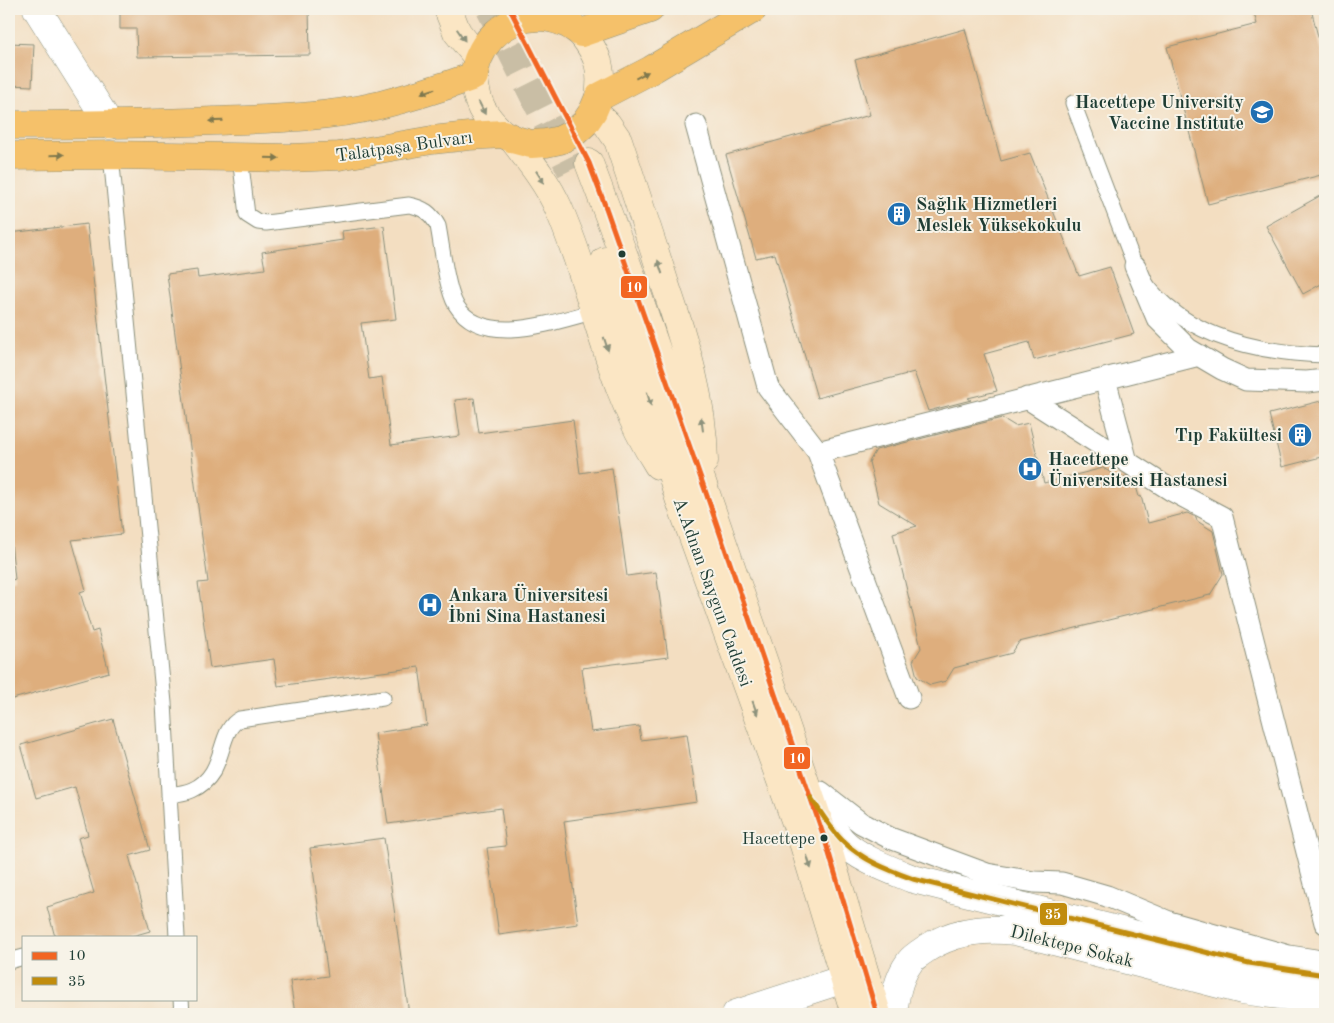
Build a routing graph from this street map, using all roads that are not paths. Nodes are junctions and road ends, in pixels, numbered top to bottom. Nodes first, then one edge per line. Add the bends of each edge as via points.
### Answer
1 (37, 9) edge
2 (448, 9) edge
3 (650, 9) edge
4 (754, 9) edge
5 (569, 22) edge
6 (476, 67) junction
7 (1073, 103) dead end
8 (596, 104) junction
9 (110, 125) junction
10 (696, 125) dead end
11 (9, 126) edge
12 (507, 136) junction
13 (111, 155) junction
14 (9, 156) edge
15 (240, 157) junction
16 (1134, 266) junction
17 (596, 311) junction
18 (1325, 354) edge
19 (1199, 355) junction
20 (1105, 379) junction
21 (1325, 380) edge
22 (1027, 398) junction
23 (818, 452) junction
24 (1127, 462) junction
25 (705, 490) junction
26 (679, 498) junction
27 (383, 698) dead end
28 (909, 698) dead end
29 (169, 795) junction
30 (816, 795) junction
31 (1325, 923) edge
32 (178, 936) edge
33 (22, 958) edge
34 (9, 961) edge
35 (1325, 962) edge
36 (1325, 975) edge
37 (844, 979) junction
38 (181, 1000) edge
39 (1325, 1001) edge
40 (900, 1004) edge
41 (1325, 1011) edge
42 (182, 1014) edge
43 (736, 1014) edge
44 (855, 1014) edge
45 (877, 1014) edge

1 - 9 street
2 -> 6 main road
3 - 5 main road
8 -> 4 main road, Talatpaşa Bulvarı
5 - 6 main road via 532,17 514,21 486,42
5 - 8 main road via 592,47 599,63 602,80
6 -> 9 main road via 420,94 334,113 289,118
6 -> 12 main road via 475,92 481,109 490,123
7 - 16 lane
8 - 12 main road, Talatpaşa Bulvarı via 585,123 560,140 531,144
25 -> 8 main road via 704,433 688,353 618,140
9 - 11 main road
10 - 23 street via 768,387
15 -> 12 main road, Talatpaşa Bulvarı via 339,156 432,140
12 -> 17 main road via 530,161 557,206
14 -> 13 main road, Talatpaşa Bulvarı
13 - 15 main road, Talatpaşa Bulvarı
13 - 29 lane via 164,703
15 - 17 lane via 247,215 258,222 409,205 427,211 438,226 456,304 464,315 481,326 506,329 546,324
16 - 18 lane via 1151,292 1170,310 1206,331 1255,347
16 - 19 street via 1157,318
17 -> 26 main road via 631,415
19 - 20 street
19 - 21 street via 1246,380
20 - 22 street
20 - 24 street
22 - 23 street
22 - 24 street
23 - 28 street
24 - 31 street via 1222,517
25 -> 26 main road, A.Adnan Saygun Caddesi via 624,256 580,167
25 - 30 main road, A.Adnan Saygun Caddesi
26 -> 37 main road, A.Adnan Saygun Caddesi via 804,845
27 - 29 lane via 240,719 229,728 217,765 209,776 192,790
29 - 32 lane
30 - 35 street via 890,838 987,874 1062,883 1107,896 1178,924 1282,954
30 - 36 street, Dilektepe Sokak via 842,841 854,851 913,879 1249,963
30 - 45 main road, A.Adnan Saygun Caddesi via 825,840
33 - 34 lane
37 - 43 street
37 - 44 main road, A.Adnan Saygun Caddesi
38 - 42 lane
39 - 40 street, Dilektepe Sokak via 1242,990 1015,930 996,928 948,937 929,946 910,961 900,978 894,1002
40 - 41 street via 912,975 928,960 948,947 990,938 1013,940 1250,1001

